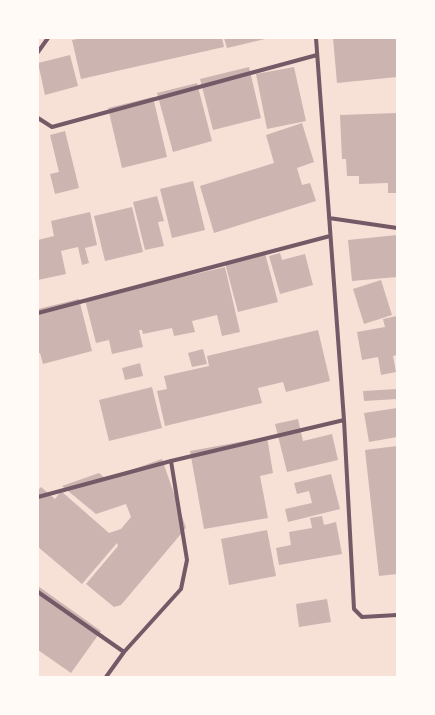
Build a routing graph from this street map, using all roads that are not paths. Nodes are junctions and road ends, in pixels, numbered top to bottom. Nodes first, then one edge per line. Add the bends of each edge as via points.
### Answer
1 (48, 38) edge
2 (316, 38) edge
3 (38, 52) edge
4 (317, 55) junction
5 (38, 118) edge
6 (328, 218) junction
7 (397, 228) edge
8 (330, 236) junction
9 (38, 313) edge
10 (344, 420) junction
11 (171, 462) junction
12 (38, 496) edge
13 (38, 592) edge
14 (397, 615) edge
15 (124, 652) junction
16 (106, 677) edge

1 - 3 street
2 - 4 street
4 - 5 street via 52,127
4 - 6 street
6 - 7 street
6 - 8 street
8 - 9 street
8 - 10 street
10 - 11 street
10 - 14 street via 354,609 362,617
11 - 12 street
11 - 15 street via 187,560 181,589
13 - 15 street
15 - 16 street

